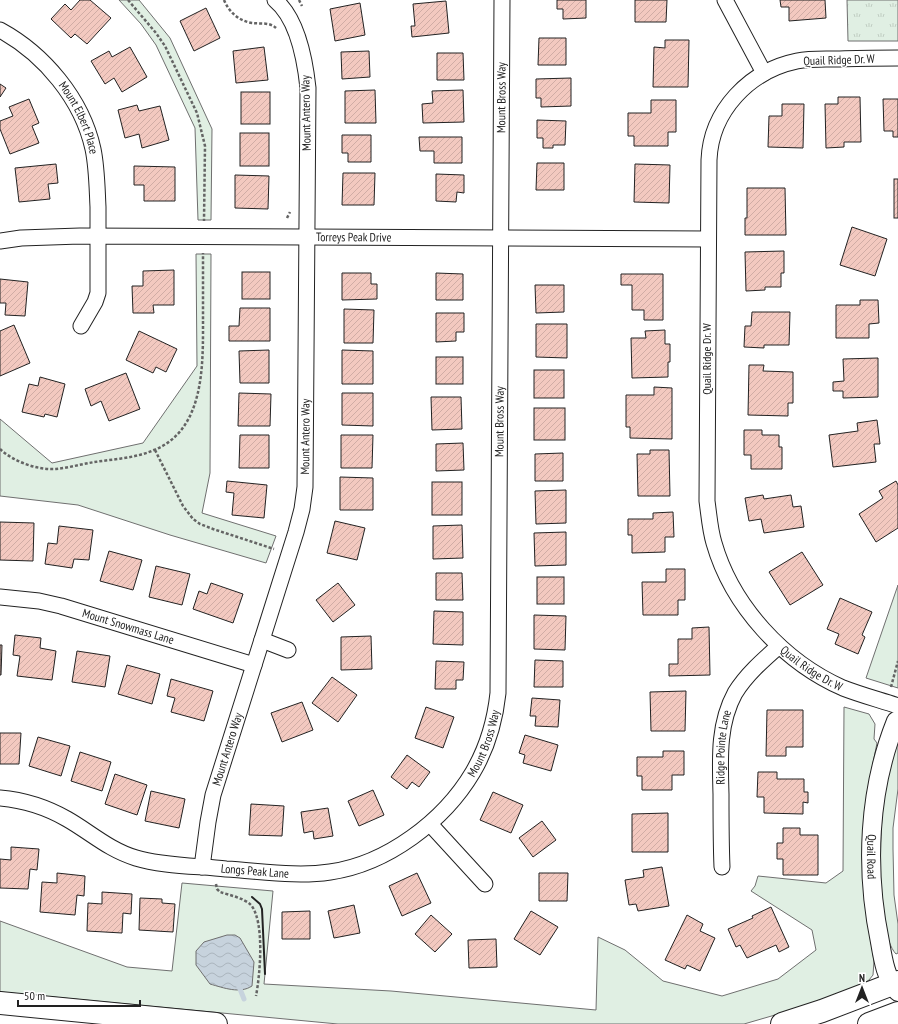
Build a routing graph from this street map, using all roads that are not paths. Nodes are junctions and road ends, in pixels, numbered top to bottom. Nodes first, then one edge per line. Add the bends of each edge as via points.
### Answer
1 (275, 0) edge
2 (502, 0) edge
3 (725, 0) edge
4 (0, 30) edge
5 (898, 58) edge
6 (764, 73) junction
7 (98, 236) junction
8 (306, 237) junction
9 (500, 237) junction
10 (708, 239) junction
11 (0, 241) edge
12 (81, 326) dead end
13 (0, 597) edge
14 (262, 640) junction
15 (779, 646) junction
16 (288, 650) dead end
17 (254, 665) junction
18 (898, 706) edge
19 (898, 720) edge
20 (0, 798) edge
21 (430, 824) junction
22 (202, 867) junction
23 (722, 867) dead end
24 (485, 884) dead end
25 (896, 986) edge
26 (0, 1003) edge
27 (898, 1013) edge
28 (216, 1024) edge
29 (782, 1024) edge
30 (869, 1024) edge

1 - 8 street, Mount Antero Way via 291,21 299,41 307,76
2 - 9 street, Mount Bross Way
3 - 6 street
4 - 7 street, Mount Elbert Place via 19,42 49,68 62,83 82,117 96,164
5 - 6 street, Quail Ridge Dr. W via 806,60
6 - 10 street, Quail Ridge Dr. W via 735,96 724,110 713,133 709,151
7 - 8 street, Torreys Peak Drive
7 - 11 street, Torreys Peak Drive via 34,237
7 - 12 street, Mount Elbert Place via 98,293
8 - 9 street, Torreys Peak Drive
8 - 14 street, Mount Antero Way via 305,487 296,532
9 - 10 street, Torreys Peak Drive
9 - 21 street, Mount Bross Way via 497,704 483,752 473,772
10 - 15 street, Quail Ridge Dr. W via 707,501 710,524 717,553 735,591 751,616
13 - 17 street, Mount Snowmass Lane via 61,606
14 - 16 street
14 - 17 street, Mount Antero Way
15 - 18 street, Quail Ridge Dr. W via 829,680 849,690
15 - 23 street, Ridge Pointe Lane via 741,684 725,718 721,756
17 - 22 street, Mount Antero Way via 213,795
19 - 25 street, Quail Road via 888,739 882,760 874,802 872,833 874,908 884,962
20 - 22 street, Longs Peak Lane via 31,803 57,814 126,854 150,861
21 - 22 street, Longs Peak Lane via 381,856 331,872 301,874
21 - 24 street
25 - 29 main road
26 - 28 main road
27 - 30 main road

